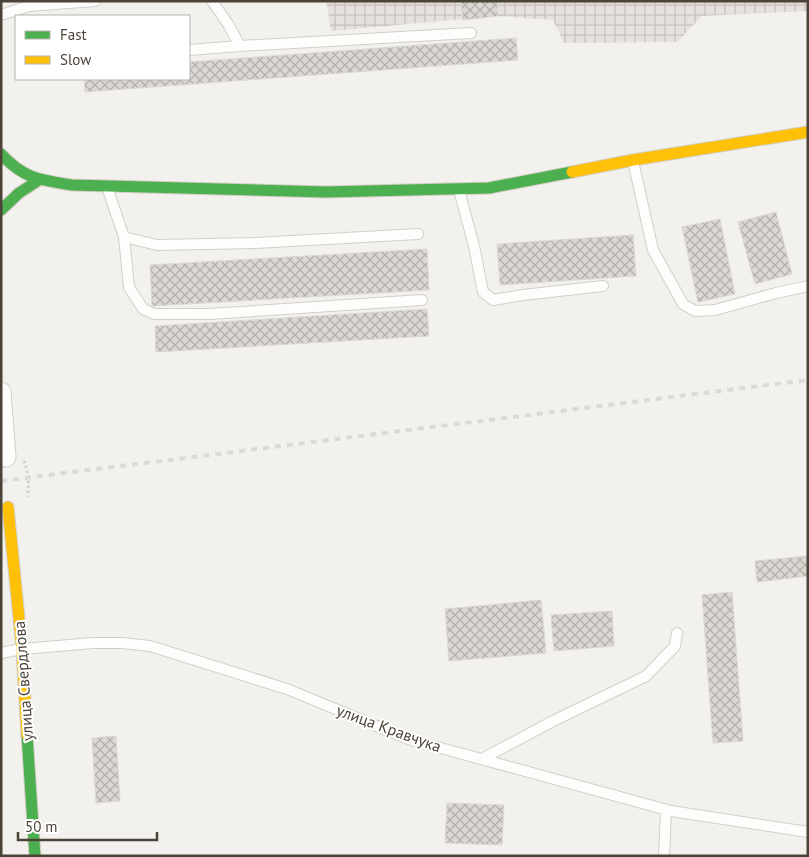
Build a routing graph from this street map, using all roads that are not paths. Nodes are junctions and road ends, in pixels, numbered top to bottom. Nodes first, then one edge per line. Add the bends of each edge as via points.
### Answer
1 (95, 1) edge
2 (212, 1) edge
3 (1, 15) edge
4 (471, 33) dead end
5 (240, 46) junction
6 (190, 50) edge
7 (808, 132) edge
8 (1, 154) edge
9 (633, 160) junction
10 (39, 180) junction
11 (106, 186) junction
12 (459, 189) junction
13 (1, 210) edge
14 (418, 234) dead end
15 (124, 237) junction
16 (603, 286) dead end
17 (808, 286) edge
18 (422, 300) dead end
19 (1, 392) edge
20 (14, 455) road end
21 (8, 507) dead end
22 (677, 633) dead end
23 (22, 650) junction
24 (1, 653) edge
25 (482, 759) junction
26 (666, 810) junction
27 (808, 832) edge
28 (35, 856) edge
29 (664, 856) edge

1 - 3 lane via 29,6
2 - 5 lane
4 - 5 lane
5 - 6 lane
7 - 9 main road
8 - 10 main road via 22,173
9 - 12 main road via 489,188
9 - 17 lane via 653,250 683,304 695,311 715,310
10 - 11 main road
10 - 13 main road
11 - 12 main road via 326,192
11 - 15 lane
12 - 16 lane via 483,292 493,300
14 - 15 lane via 157,245
15 - 18 lane via 129,287 143,310 154,314 209,314
19 - 20 street
21 - 23 main road, улица Свердлова
22 - 25 lane via 675,646 646,676
23 - 24 lane, улица Кравчука
23 - 25 lane, улица Кравчука via 93,643 150,646 287,689 408,739
23 - 28 main road, улица Свердлова
25 - 26 lane, улица Кравчука
26 - 27 lane, улица Кравчука
26 - 29 lane

